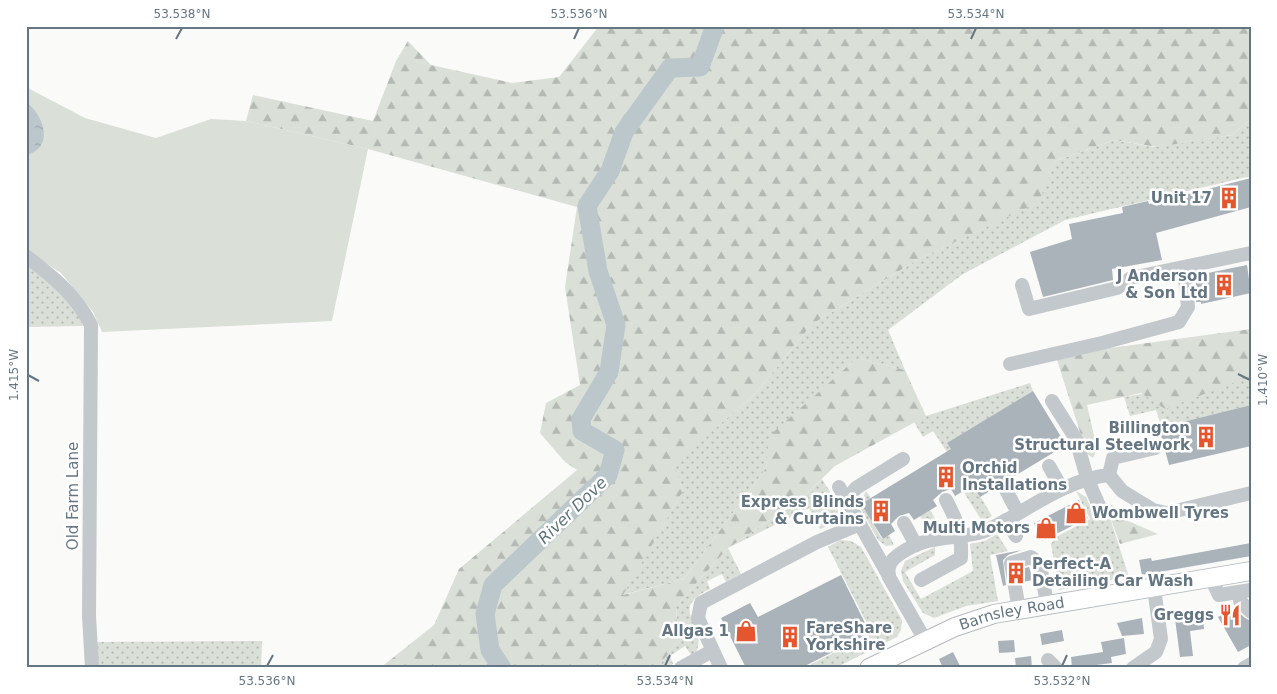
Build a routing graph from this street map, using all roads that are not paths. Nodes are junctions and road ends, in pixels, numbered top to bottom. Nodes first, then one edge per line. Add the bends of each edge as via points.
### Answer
1 (1251, 253) edge
2 (26, 256) edge
3 (1184, 268) junction
4 (1022, 286) dead end
5 (1010, 364) dead end
6 (1052, 401) dead end
7 (1155, 448) dead end
8 (903, 460) dead end
9 (1048, 466) dead end
10 (1109, 476) junction
11 (1087, 478) junction
12 (1062, 489) junction
13 (1006, 490) dead end
14 (1251, 493) edge
15 (946, 500) dead end
16 (1100, 508) dead end
17 (1018, 513) junction
18 (1006, 520) junction
19 (904, 523) dead end
20 (860, 524) junction
21 (962, 536) junction
22 (1016, 536) dead end
23 (916, 545) junction
24 (1251, 571) edge
25 (889, 577) junction
26 (1210, 578) junction
27 (921, 580) dead end
28 (1154, 588) junction
29 (1251, 590) edge
30 (1219, 595) junction
31 (1246, 600) edge
32 (1047, 604) junction
33 (1019, 610) junction
34 (1251, 612) edge
35 (925, 640) junction
36 (712, 651) junction
37 (1251, 664) edge
38 (92, 668) edge
39 (681, 668) edge
40 (721, 668) edge
41 (869, 668) edge
42 (1133, 668) edge
43 (1244, 668) edge

1 - 3 street
2 - 38 street, Old Farm Lane via 54,277 82,307 90,325 88,616
3 - 4 street via 1132,278 1117,288 1029,309
3 - 5 street via 1188,307 1180,322
6 - 11 street via 1076,439
7 - 10 street via 1113,458
8 - 20 street via 842,494
9 - 12 street
10 - 11 street
10 - 14 street via 1122,492 1153,510 1167,513
11 - 12 street
11 - 16 street
12 - 17 street
13 - 17 street
15 - 21 street
17 - 18 street
18 - 21 street via 983,532
18 - 22 street
19 - 23 street
20 - 25 street
20 - 36 street via 817,542 701,603 698,618
21 - 23 street via 933,538
21 - 27 street via 961,558
23 - 25 street via 890,562 887,568
24 - 26 main road, Barnsley Road
25 - 35 street
26 - 28 main road, Barnsley Road
26 - 30 street
28 - 32 main road, Barnsley Road
28 - 42 street via 1161,639 1156,652
29 - 30 street
30 - 31 street via 1226,600
31 - 34 street
32 - 33 main road, Barnsley Road
32 - 33 street via 1040,564 1031,557 1011,562
33 - 35 main road, Barnsley Road via 975,620
35 - 41 main road, Barnsley Road
36 - 39 street
36 - 40 street
37 - 43 street

